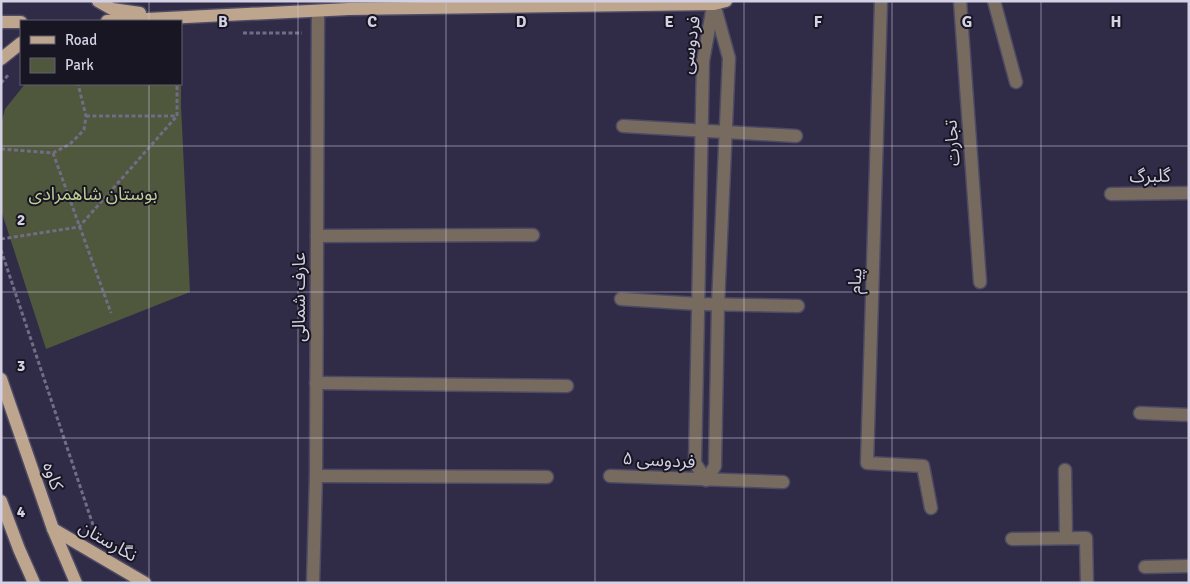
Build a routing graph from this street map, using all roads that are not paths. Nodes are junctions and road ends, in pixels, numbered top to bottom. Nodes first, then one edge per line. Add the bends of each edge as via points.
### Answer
1 (98, 1) edge
2 (882, 1) edge
3 (960, 1) edge
4 (994, 1) edge
5 (720, 3) edge
6 (318, 11) junction
7 (204, 16) junction
8 (126, 20) edge
9 (1, 22) edge
10 (20, 22) edge
11 (20, 44) edge
12 (1, 59) edge
13 (1016, 82) dead end
14 (623, 126) dead end
15 (702, 129) junction
16 (725, 131) junction
17 (796, 136) dead end
18 (1189, 193) edge
19 (1111, 194) dead end
20 (533, 235) dead end
21 (317, 236) junction
22 (980, 282) dead end
23 (621, 300) dead end
24 (698, 304) junction
25 (718, 305) junction
26 (798, 306) dead end
27 (2, 379) edge
28 (316, 383) junction
29 (567, 386) dead end
30 (1140, 414) dead end
31 (1189, 415) edge
32 (1064, 470) dead end
33 (316, 476) junction
34 (610, 476) dead end
35 (547, 477) dead end
36 (706, 480) junction
37 (783, 482) dead end
38 (1, 502) edge
39 (931, 508) dead end
40 (53, 529) junction
41 (1066, 538) junction
42 (1012, 539) dead end
43 (1189, 566) edge
44 (1145, 567) dead end
45 (34, 583) edge
46 (76, 583) edge
47 (145, 583) edge
48 (313, 583) edge
49 (1087, 583) edge

1 - 7 main road via 126,12
2 - 39 street, پیام via 867,463 923,466
3 - 22 street, تجارت
4 - 13 street
5 - 6 main road
5 - 15 street, فردوسی via 703,61
5 - 16 street, فردوسی via 729,58
6 - 7 main road
6 - 21 street, عارف شمالی
7 - 8 main road
9 - 10 main road
11 - 12 main road
14 - 15 street
15 - 16 street
15 - 24 street, فردوسی
16 - 17 street
16 - 25 street, فردوسی
18 - 19 street, گلبرگ
20 - 21 street
21 - 28 street, عارف شمالی
23 - 24 street
24 - 25 street
24 - 36 street, فردوسی via 695,463
25 - 26 street
25 - 36 street, فردوسی via 715,466
27 - 40 main road, کاوه
28 - 29 street
28 - 33 street, عارف شمالی
30 - 31 street
32 - 41 street
33 - 35 street
33 - 48 street, عارف شمالی
34 - 36 street, فردوسی ۵
36 - 37 street, فردوسی ۵
38 - 45 main road
40 - 46 main road, کاوه
40 - 47 main road, نگارستان
41 - 42 street
41 - 49 street via 1086,538
43 - 44 street

